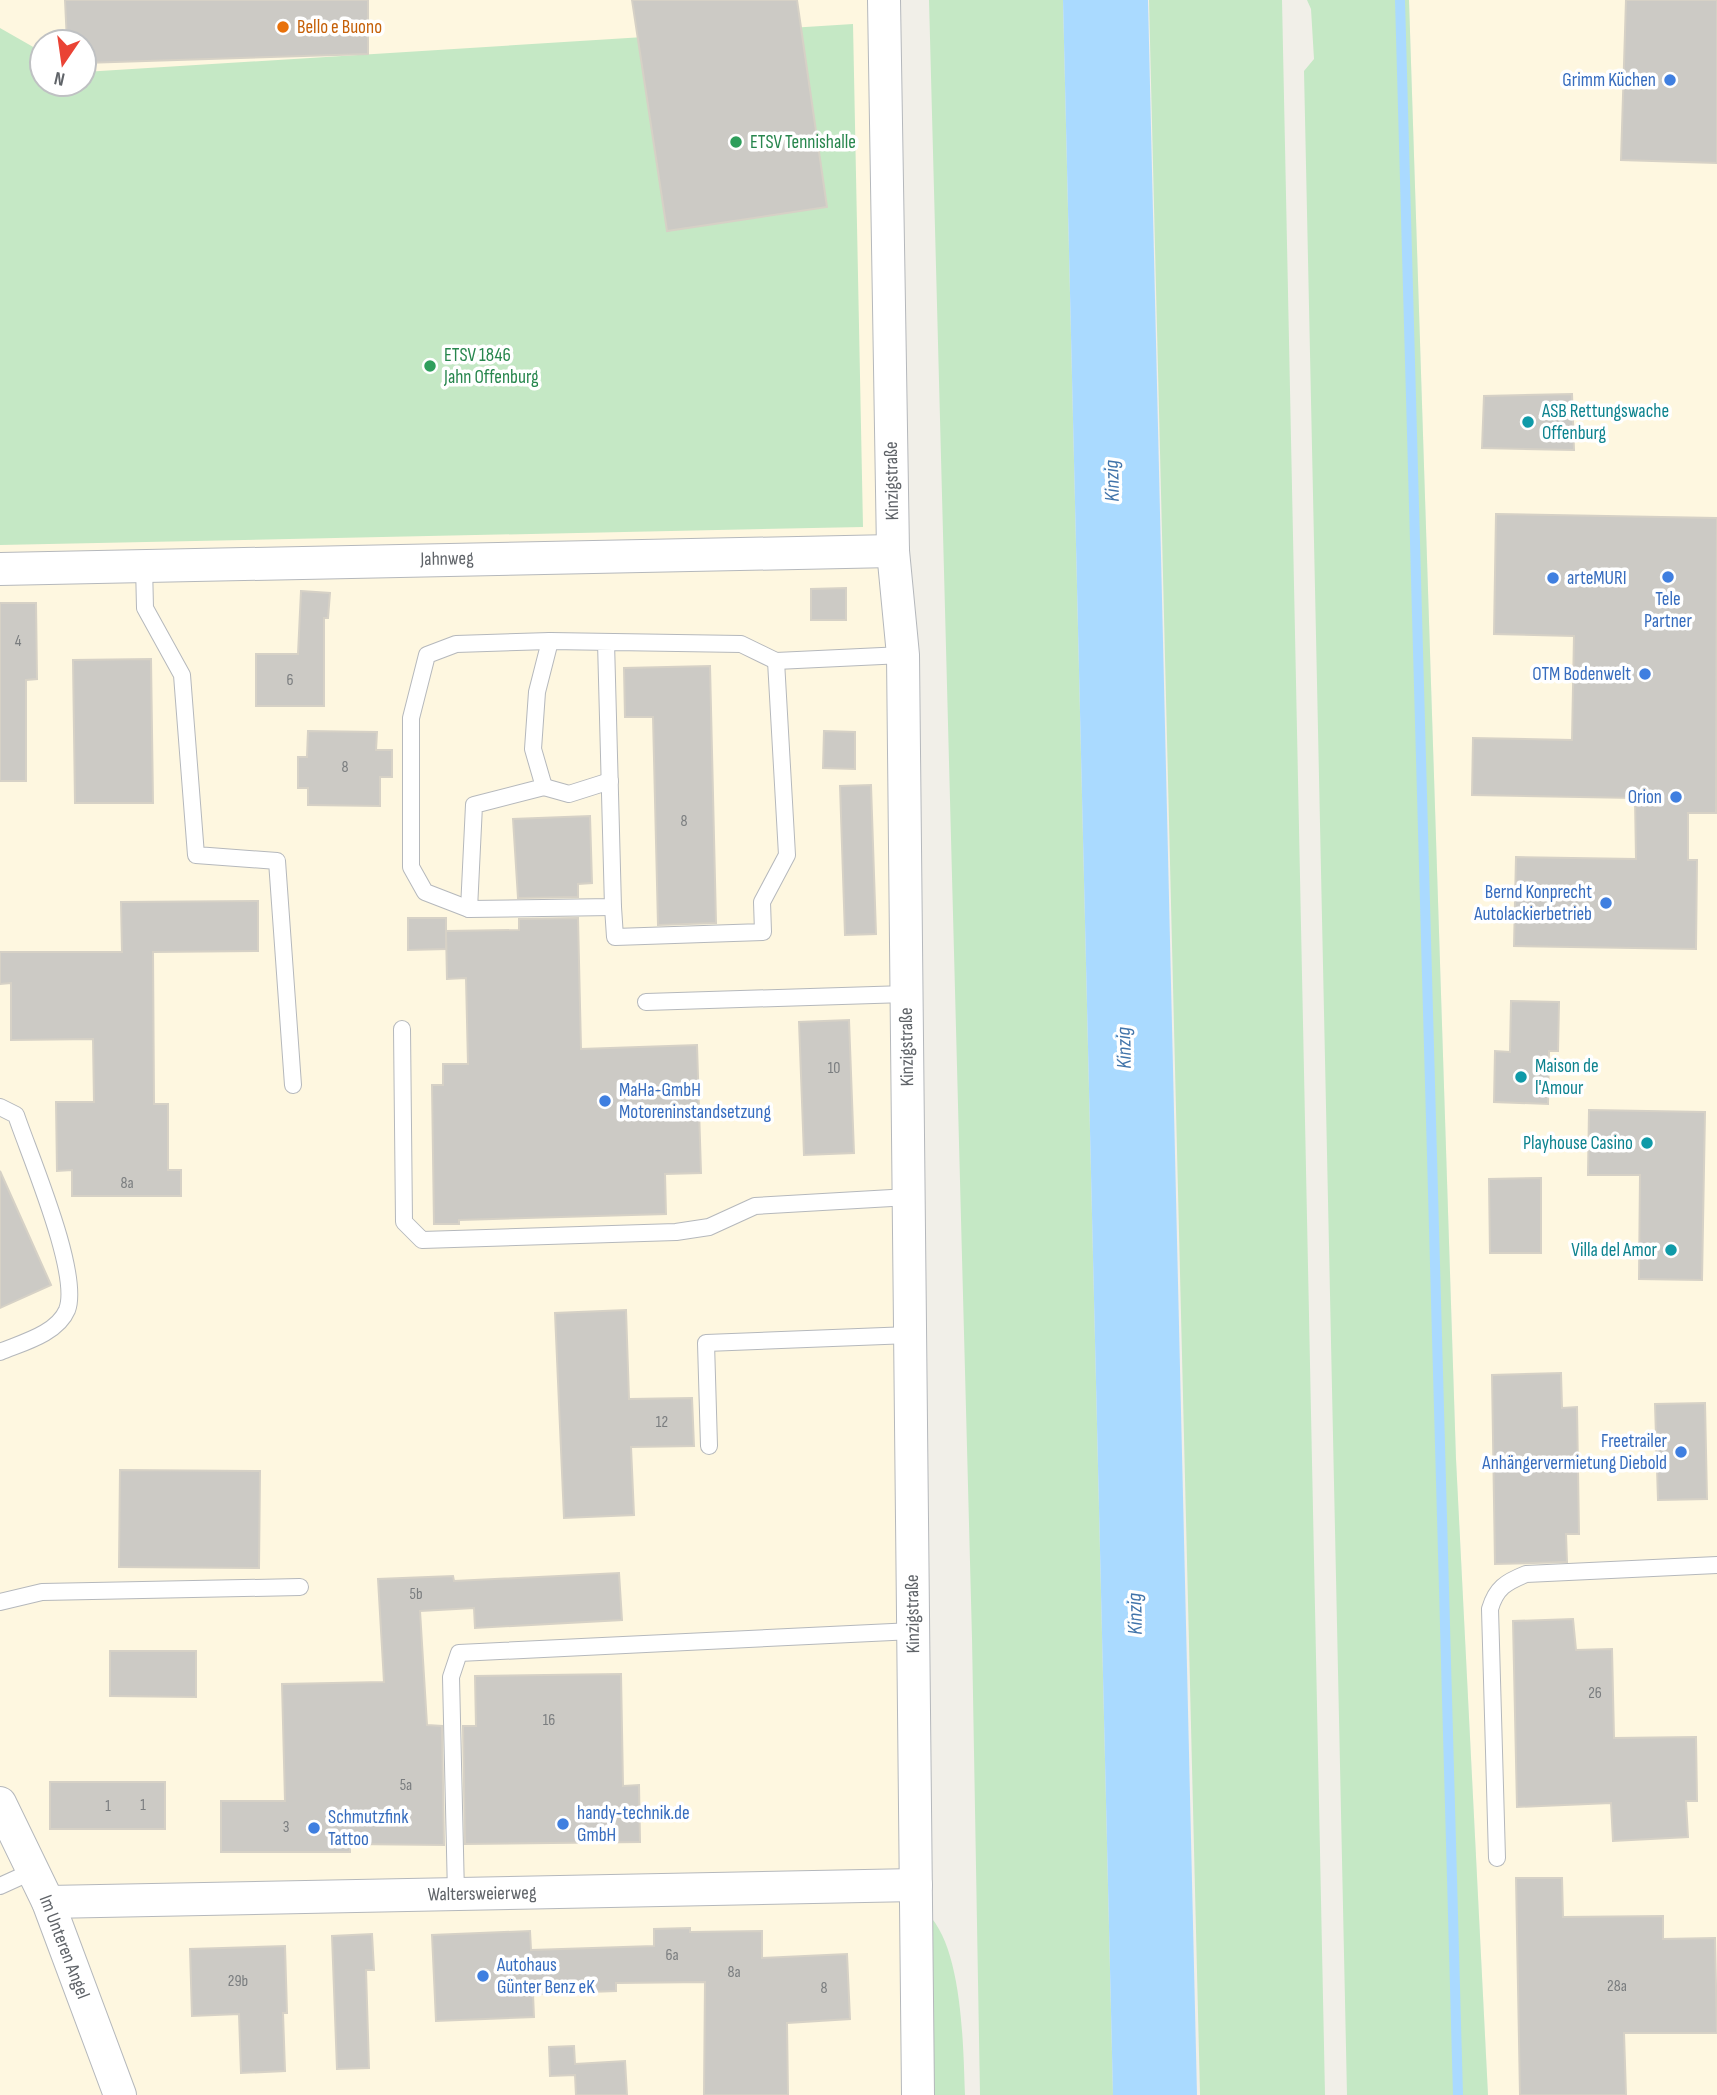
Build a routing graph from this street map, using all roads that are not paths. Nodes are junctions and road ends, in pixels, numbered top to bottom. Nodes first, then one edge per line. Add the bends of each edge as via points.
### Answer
1 (884, 0) edge
2 (894, 551) junction
3 (144, 565) junction
4 (0, 569) edge
5 (550, 641) junction
6 (607, 642) junction
7 (903, 655) junction
8 (776, 661) junction
9 (610, 781) junction
10 (544, 787) junction
11 (613, 907) junction
12 (469, 909) junction
13 (906, 993) junction
14 (646, 1002) dead end
15 (402, 1029) dead end
16 (293, 1085) dead end
17 (0, 1107) edge
18 (909, 1197) junction
19 (910, 1335) junction
20 (0, 1352) edge
21 (709, 1446) dead end
22 (1717, 1565) edge
23 (300, 1587) dead end
24 (0, 1602) edge
25 (913, 1631) junction
26 (0, 1802) edge
27 (1497, 1858) dead end
28 (33, 1871) junction
29 (916, 1885) junction
30 (0, 1886) edge
31 (456, 1894) junction
32 (48, 1902) junction
33 (120, 2095) edge
34 (918, 2095) edge

1 - 2 street, Kinzigstraße
2 - 3 street, Jahnweg
2 - 7 street, Kinzigstraße
3 - 4 street, Jahnweg
3 - 16 lane via 145,608 182,675 196,855 276,861
5 - 6 lane
5 - 10 lane via 537,692 533,749
5 - 12 lane via 456,644 427,655 411,718 411,867 425,892
6 - 8 lane via 741,645
6 - 9 lane
7 - 8 lane
7 - 13 street, Kinzigstraße
8 - 11 lane via 787,855 762,902 763,932 615,937
9 - 10 lane via 569,794
9 - 11 lane
10 - 12 lane via 474,805
11 - 12 lane
13 - 14 lane
13 - 18 street, Kinzigstraße
15 - 18 lane via 404,1222 422,1240 676,1232 709,1227 755,1206
17 - 20 lane via 16,1115 68,1265 67,1310 50,1330
18 - 19 street, Kinzigstraße
19 - 21 lane via 706,1343
19 - 25 street, Kinzigstraße
22 - 27 lane via 1525,1574 1505,1582 1494,1595 1490,1609
23 - 24 lane via 42,1592
25 - 29 street, Kinzigstraße
25 - 31 lane via 459,1653 451,1678
26 - 28 street, Im Unteren Angel
28 - 30 lane
28 - 32 street, Im Unteren Angel
29 - 31 street, Waltersweierweg
29 - 34 street, Kinzigstraße
31 - 32 street, Waltersweierweg
32 - 33 street, Im Unteren Angel

